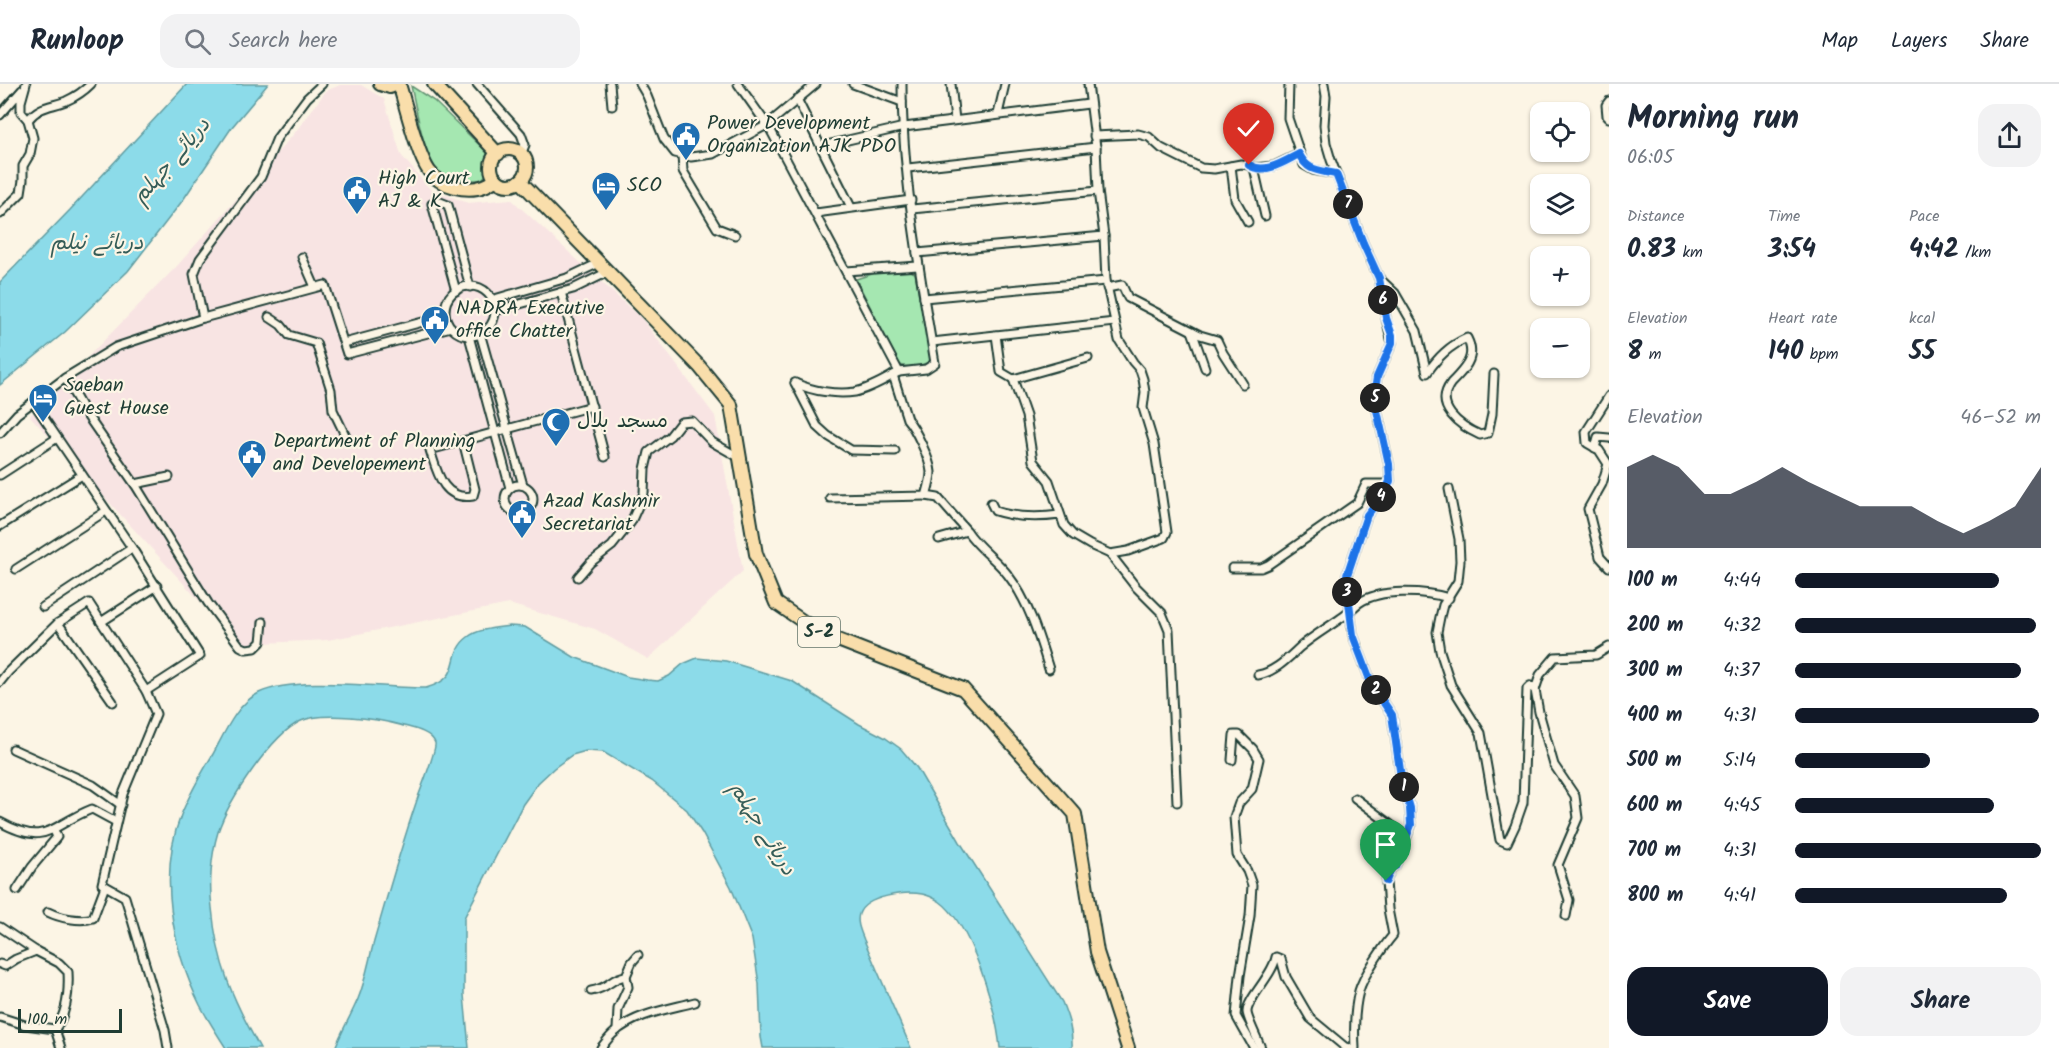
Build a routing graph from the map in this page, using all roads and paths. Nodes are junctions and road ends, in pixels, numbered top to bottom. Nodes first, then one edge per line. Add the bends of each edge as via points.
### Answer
1 (91, 84) edge
2 (322, 84) edge
3 (380, 84) edge
4 (398, 84) edge
5 (477, 84) edge
6 (601, 84) edge
7 (640, 84) edge
8 (738, 84) edge
9 (816, 84) edge
10 (853, 84) edge
11 (902, 84) edge
12 (951, 84) edge
13 (1005, 84) edge
14 (1088, 84) edge
15 (1289, 84) edge
16 (1324, 84) edge
17 (25, 86) edge
18 (610, 86) edge
19 (437, 88) edge
20 (797, 99) junction
21 (1609, 101) edge
22 (902, 102) junction
23 (1089, 104) junction
24 (612, 106) dead end
25 (998, 114) junction
26 (0, 115) edge
27 (1609, 118) edge
28 (28, 120) junction
29 (955, 120) junction
30 (767, 124) junction
31 (904, 127) junction
32 (1094, 136) junction
33 (822, 146) junction
34 (1096, 147) junction
35 (498, 154) junction
36 (1299, 154) junction
37 (521, 155) junction
38 (682, 155) junction
39 (1231, 166) junction
40 (908, 168) junction
41 (1254, 168) junction
42 (1336, 174) junction
43 (496, 179) junction
44 (520, 181) junction
45 (1098, 191) junction
46 (911, 200) junction
47 (851, 207) junction
48 (912, 209) junction
49 (816, 213) junction
50 (0, 214) edge
51 (1265, 216) dead end
52 (1248, 222) dead end
53 (735, 235) dead end
54 (1104, 236) junction
55 (917, 252) junction
56 (302, 257) dead end
57 (918, 266) junction
58 (605, 267) junction
59 (846, 271) junction
60 (1379, 278) junction
61 (1107, 285) junction
62 (315, 287) junction
63 (470, 287) junction
64 (456, 291) junction
65 (561, 292) junction
66 (924, 298) junction
67 (491, 300) junction
68 (495, 310) junction
69 (445, 316) junction
70 (269, 317) dead end
71 (203, 318) junction
72 (1115, 322) junction
73 (451, 327) junction
74 (1192, 331) junction
75 (480, 333) junction
76 (996, 335) junction
77 (469, 336) junction
78 (932, 342) junction
79 (344, 343) junction
80 (1088, 358) dead end
81 (1205, 368) dead end
82 (896, 374) junction
83 (1494, 374) dead end
84 (65, 378) junction
85 (1013, 379) junction
86 (1243, 384) dead end
87 (1609, 396) edge
88 (33, 402) junction
89 (591, 406) junction
90 (507, 430) junction
91 (0, 433) edge
92 (495, 434) junction
93 (346, 437) dead end
94 (57, 438) junction
95 (1609, 438) edge
96 (463, 441) junction
97 (1595, 448) junction
98 (895, 451) dead end
99 (605, 457) dead end
100 (740, 458) junction
101 (0, 475) edge
102 (81, 475) junction
103 (169, 477) dead end
104 (135, 484) junction
105 (1388, 484) junction
106 (523, 485) junction
107 (510, 488) junction
108 (1449, 489) dead end
109 (926, 496) junction
110 (830, 498) dead end
111 (991, 503) dead end
112 (106, 510) junction
113 (1060, 515) junction
114 (0, 526) edge
115 (967, 531) junction
116 (939, 539) dead end
117 (132, 548) junction
118 (1110, 554) junction
119 (1609, 567) edge
120 (1232, 568) dead end
121 (16, 570) dead end
122 (578, 577) dead end
123 (157, 586) junction
124 (1449, 598) junction
125 (43, 607) dead end
126 (1350, 612) junction
127 (101, 622) junction
128 (263, 622) dead end
129 (58, 623) junction
130 (1609, 647) edge
131 (1049, 669) dead end
132 (1258, 675) dead end
133 (0, 682) edge
134 (1535, 690) junction
135 (146, 691) junction
136 (112, 702) dead end
137 (13, 749) dead end
138 (1232, 760) dead end
139 (1355, 798) dead end
140 (1177, 802) dead end
141 (121, 805) junction
142 (0, 822) edge
143 (116, 822) junction
144 (54, 830) junction
145 (1392, 865) junction
146 (105, 886) junction
147 (17, 890) dead end
148 (48, 912) dead end
149 (1566, 916) dead end
150 (0, 927) edge
151 (36, 951) junction
152 (638, 955) dead end
153 (0, 964) edge
154 (626, 976) junction
155 (591, 991) dead end
156 (695, 1002) dead end
157 (0, 1017) edge
158 (55, 1029) junction
159 (617, 1030) junction
160 (61, 1048) edge
161 (168, 1048) edge
162 (601, 1048) edge
163 (1128, 1048) edge
164 (1254, 1048) edge
165 (1261, 1048) edge
166 (1349, 1048) edge
167 (1355, 1048) edge

1 - 28 street via 66,101 34,112
2 - 71 street via 277,138 261,177 200,259 194,274
3 - 4 highway
4 - 43 highway via 420,153 431,174 450,186 466,188 483,187
5 - 37 street via 521,134 525,145
6 - 18 street
7 - 38 street via 664,139 675,153
8 - 30 street
9 - 20 street
10 - 22 street
11 - 22 street
12 - 29 street
13 - 25 street
14 - 23 street
15 - 36 street via 1288,118
16 - 42 street via 1326,143
17 - 26 street
17 - 28 street via 21,112
18 - 24 street
19 - 35 highway
20 - 30 street
20 - 33 street
21 - 27 street
22 - 31 street
23 - 25 street
23 - 32 street
25 - 29 street
28 - 50 street via 33,138 30,154 22,166 21,193
29 - 31 street
30 - 38 street via 713,154
30 - 49 street
31 - 33 street
31 - 40 street
32 - 34 street
32 - 39 street via 1138,134 1202,168
33 - 47 street
34 - 40 street
34 - 45 street
35 - 37 highway via 511,150
35 - 43 highway via 491,167
36 - 41 street via 1274,166
36 - 42 street via 1304,165 1312,170
37 - 44 highway via 526,171
38 - 53 street via 682,171 717,228
39 - 41 street
39 - 52 street via 1235,198
40 - 46 street
41 - 51 street
42 - 60 street
43 - 44 highway via 510,185
44 - 58 highway, S-2
45 - 48 street
45 - 54 street
46 - 47 street
46 - 48 street
47 - 49 street
48 - 55 street
49 - 59 street
54 - 55 street
54 - 61 street
55 - 57 street
56 - 62 street
57 - 59 street
57 - 66 street
58 - 65 street via 573,289
58 - 67 street
58 - 100 highway, S-2 via 731,405
59 - 82 street
60 - 83 street via 1395,293 1417,331 1427,373 1443,353 1467,338 1470,358 1444,398 1457,423 1480,435 1488,433
60 - 105 street via 1392,343 1375,390 1389,464
61 - 66 street
61 - 72 street
61 - 74 street via 1122,285 1128,298
62 - 71 street
62 - 79 street via 325,285
63 - 64 street
63 - 64 street via 448,205 438,201 432,204
63 - 67 street via 483,290
64 - 69 street via 448,300
65 - 68 street
65 - 89 street
66 - 78 street
67 - 68 street
68 - 75 street via 490,326
69 - 73 street
69 - 79 street
70 - 93 street via 289,335 316,343 333,410
71 - 84 street via 116,347
72 - 76 street
72 - 118 street via 1119,340 1143,379 1143,408 1154,444 1167,532 1164,538
73 - 77 street
73 - 79 street via 347,354
74 - 81 street
74 - 86 street via 1217,340
75 - 77 street
75 - 90 street
76 - 78 street
76 - 85 street via 1001,372
77 - 92 street
78 - 82 street via 935,363 926,369
80 - 85 street
82 - 98 street via 857,392 834,392 795,383 817,426 835,441 851,450
82 - 109 street via 907,419 931,472
84 - 88 street
84 - 104 street
85 - 113 street via 1026,416 1033,461 1049,482
87 - 97 street via 1586,432 1587,443
88 - 91 street
88 - 94 street
89 - 90 street
89 - 99 street
90 - 92 street
90 - 106 street
92 - 96 street
92 - 107 street
94 - 101 street
94 - 102 street
95 - 97 street via 1598,437
96 - 96 street via 433,449 442,483 462,498 473,496 475,489
97 - 119 street via 1608,465 1588,509 1600,557
100 - 122 street via 712,442 692,421 681,422 649,452 644,493 631,522
100 - 163 highway, S-2 via 756,554 776,603 820,633 963,689 1075,814 1097,952
102 - 112 street
102 - 114 street
103 - 104 street
104 - 128 street via 208,603 240,646 255,648 261,642
105 - 120 street via 1366,484 1357,502 1268,565
105 - 126 street via 1367,515 1346,578
106 - 107 street
106 - 107 street via 533,498 531,507 524,512 514,512 507,506 505,496
108 - 124 street via 1460,539 1458,581
109 - 110 street
109 - 115 street via 938,498
111 - 113 street via 995,511 1011,516
112 - 117 street
112 - 121 street
113 - 118 street via 1073,535
115 - 116 street
115 - 131 street via 1018,590
117 - 123 street
117 - 125 street
118 - 140 street via 1162,613 1169,630
123 - 127 street
123 - 135 street via 200,657
124 - 126 street via 1404,592 1376,596
124 - 134 street via 1443,605 1437,632 1440,651 1450,685 1481,733 1500,840 1507,843 1523,803 1527,689 1530,686
126 - 132 street via 1270,673
126 - 145 street via 1353,635 1372,685 1392,715 1410,808 1411,825 1395,866
127 - 129 street via 88,603
127 - 135 street
129 - 133 street
129 - 136 street
130 - 134 street via 1596,655 1555,657 1540,675
134 - 149 street via 1554,765 1575,796 1578,818 1558,865 1569,900
135 - 141 street via 156,714
137 - 141 street via 93,785
138 - 164 street via 1233,735 1239,735 1259,759 1252,789 1239,803 1234,818 1237,855 1252,885 1236,1016
139 - 145 street via 1403,834
141 - 143 street
142 - 144 street via 28,835
143 - 144 street via 92,809
143 - 146 street via 102,884
144 - 147 street via 57,837
145 - 167 street via 1386,881 1394,935 1359,989 1353,1025
146 - 148 street via 93,918 84,921
146 - 161 street via 125,897
150 - 151 street
151 - 153 street via 5,966
151 - 158 street via 68,972 62,1020
152 - 154 street
154 - 155 street via 617,977 604,989
154 - 159 street via 628,987 618,1009
156 - 159 street
157 - 158 street
158 - 160 street
159 - 162 street
165 - 166 street via 1247,1015 1248,1006 1275,966 1276,957 1281,959 1286,977 1310,1018

